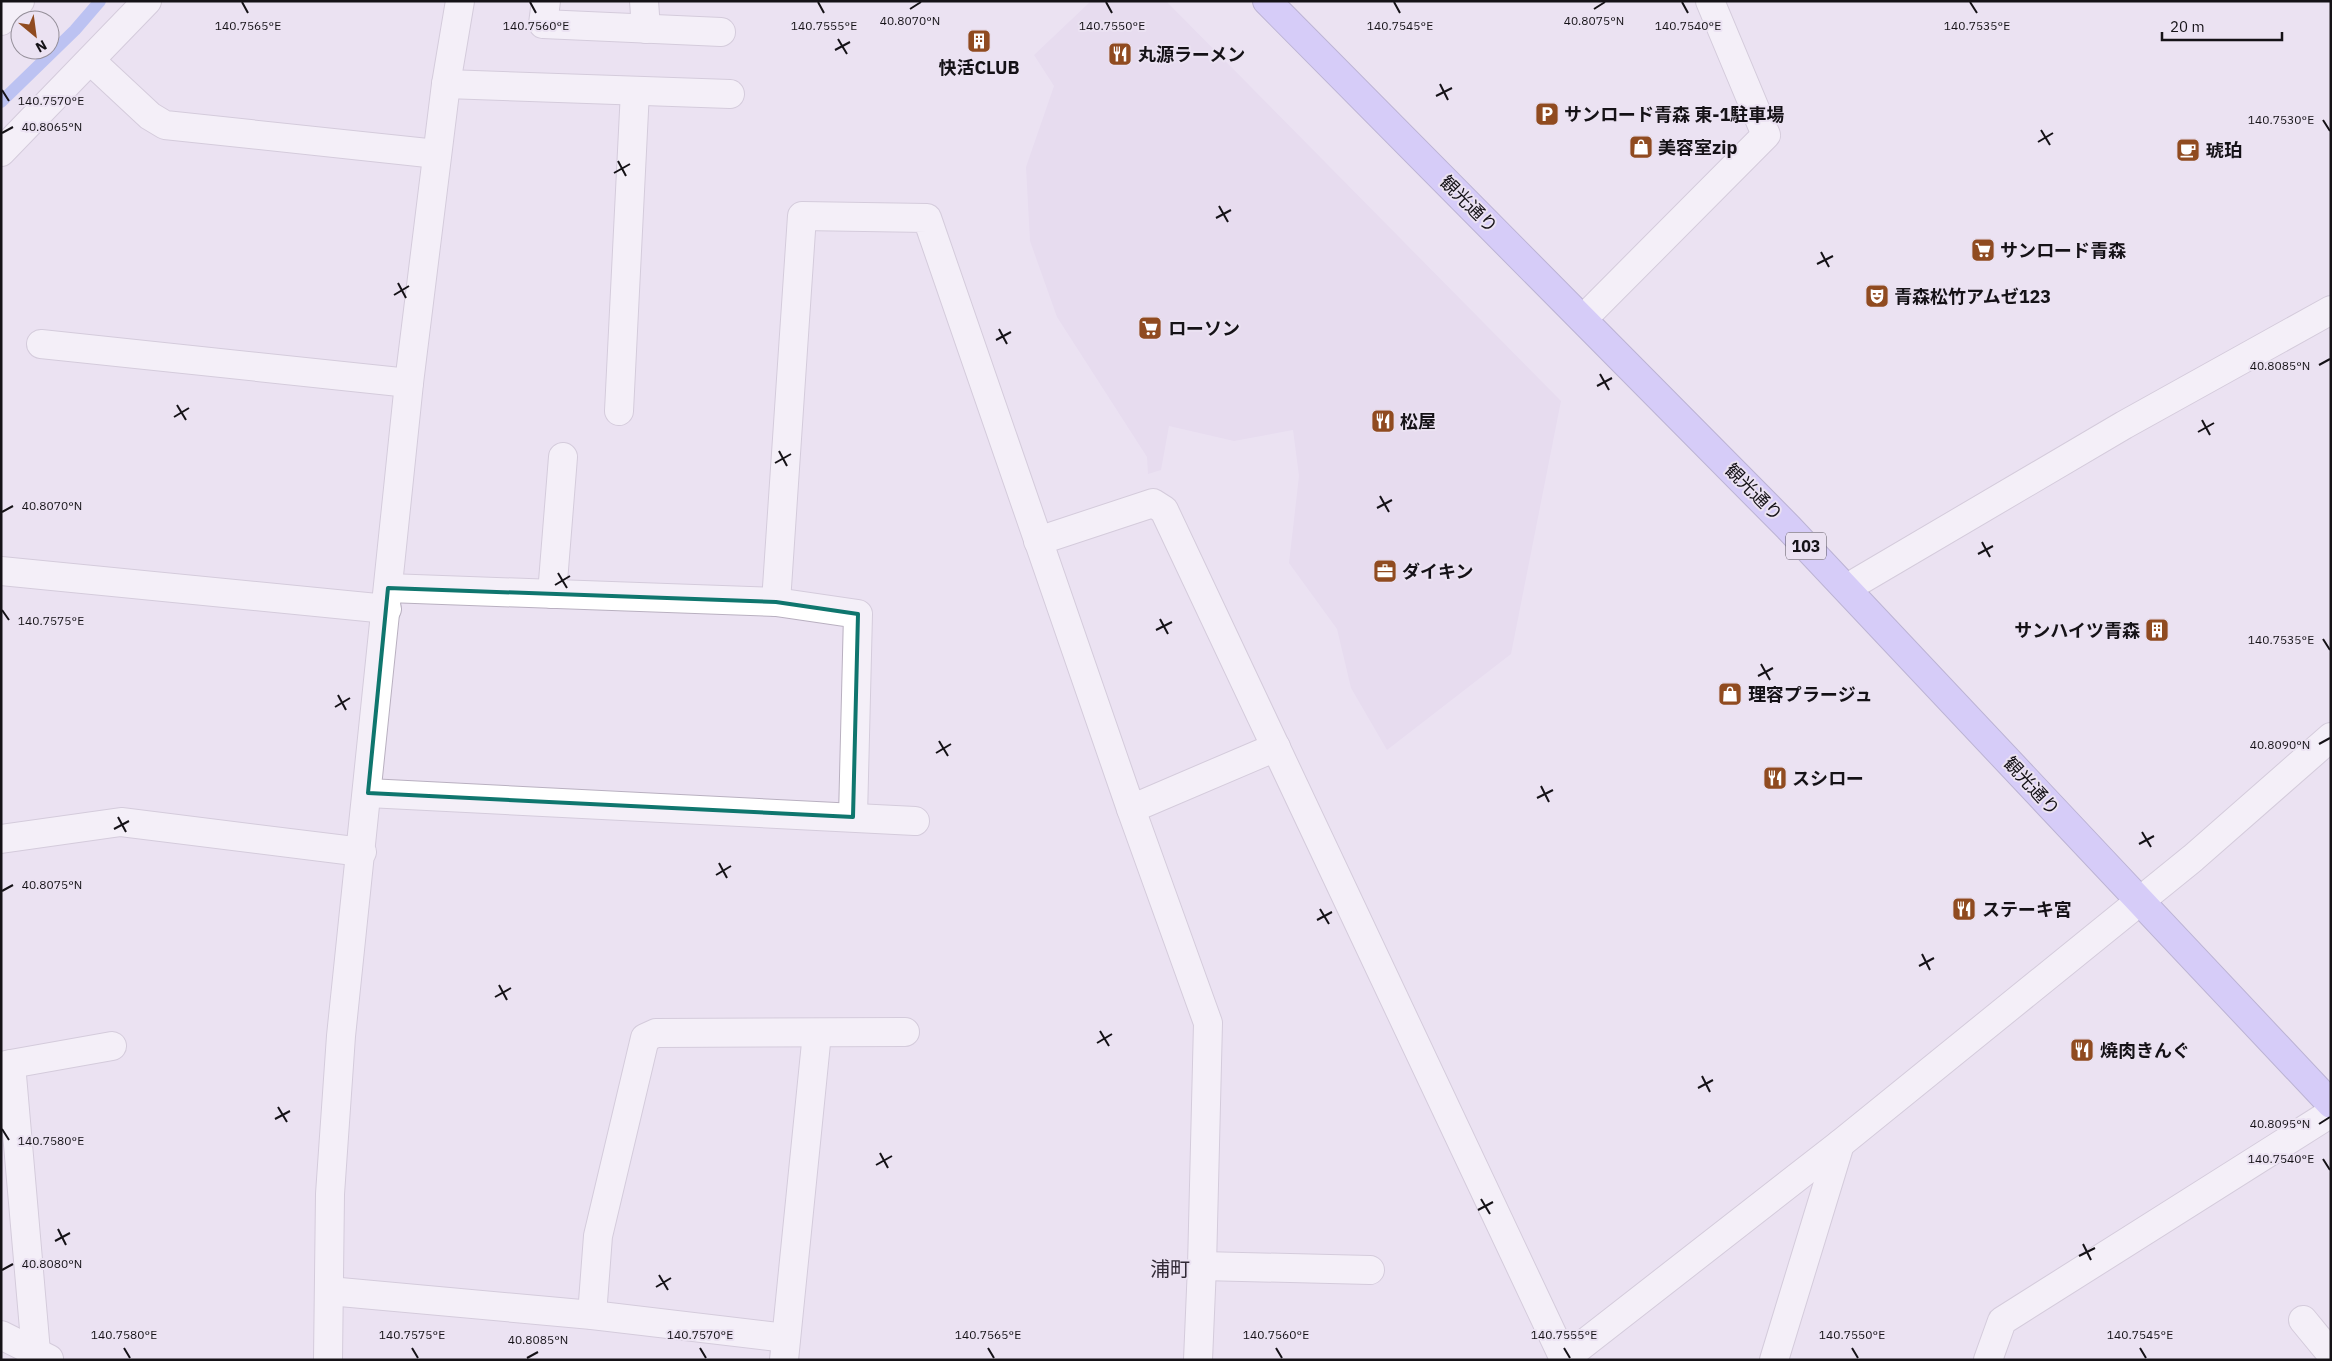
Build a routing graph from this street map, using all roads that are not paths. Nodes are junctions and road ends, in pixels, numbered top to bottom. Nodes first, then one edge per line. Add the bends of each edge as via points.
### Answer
1 (20, 1) edge
2 (147, 1) edge
3 (460, 1) edge
4 (546, 1) edge
5 (644, 1) edge
6 (1267, 1) edge
7 (1710, 1) edge
8 (1, 22) edge
9 (646, 28) junction
10 (721, 32) dead end
11 (91, 61) junction
12 (446, 84) junction
13 (635, 91) junction
14 (730, 94) dead end
15 (1, 152) edge
16 (437, 154) junction
17 (2331, 310) edge
18 (1582, 319) junction
19 (41, 344) dead end
20 (409, 383) junction
21 (619, 411) dead end
22 (563, 457) dead end
23 (1038, 540) junction
24 (1, 571) edge
25 (1847, 588) junction
26 (552, 594) junction
27 (388, 598) junction
28 (776, 602) junction
29 (2331, 737) edge
30 (1276, 747) junction
31 (368, 793) junction
32 (1131, 809) junction
33 (854, 816) junction
34 (915, 821) dead end
35 (1, 839) edge
36 (362, 852) junction
37 (2140, 900) junction
38 (905, 1032) dead end
39 (817, 1033) junction
40 (112, 1046) dead end
41 (6, 1065) edge
42 (2331, 1104) edge
43 (2331, 1113) edge
44 (1840, 1144) junction
45 (1202, 1266) junction
46 (1370, 1270) dead end
47 (329, 1291) junction
48 (592, 1315) junction
49 (2303, 1320) dead end
50 (1, 1335) edge
51 (785, 1349) edge
52 (2331, 1354) edge
53 (43, 1356) edge
54 (1564, 1359) edge
55 (328, 1360) edge
56 (1198, 1360) edge
57 (1774, 1360) edge
58 (1988, 1360) edge

1 - 8 street
2 - 11 street
3 - 12 street
4 - 9 street via 543,24
5 - 9 street
6 - 18 highway, 観光通り / 103
7 - 18 street via 1766,135
9 - 10 street
11 - 15 street
11 - 16 street via 150,116 165,125
12 - 13 street
12 - 16 street
13 - 14 street
13 - 21 street
16 - 20 street
17 - 25 street via 2149,410
18 - 25 highway, 観光通り / 103
19 - 20 street
20 - 27 street
22 - 26 street
23 - 28 street via 927,218 802,216
23 - 30 street via 1153,503 1164,510
23 - 32 street
24 - 27 street
25 - 37 highway, 観光通り / 103
26 - 27 street
26 - 28 street
27 - 31 street
28 - 33 street via 858,614
29 - 37 street
30 - 32 street
30 - 54 street
31 - 33 street
31 - 36 street
32 - 45 street via 1208,1023
33 - 34 street
35 - 36 street via 121,822
36 - 47 street via 341,1036 330,1194
37 - 42 highway, 観光通り / 103
37 - 44 street
38 - 39 street
39 - 48 street via 656,1033 645,1038 598,1236
39 - 51 street
40 - 41 street
41 - 53 street
43 - 58 street via 2002,1321
44 - 54 street
44 - 57 street
45 - 46 street
45 - 56 street
47 - 48 street
47 - 55 street
48 - 51 street
49 - 52 street
50 - 53 street

